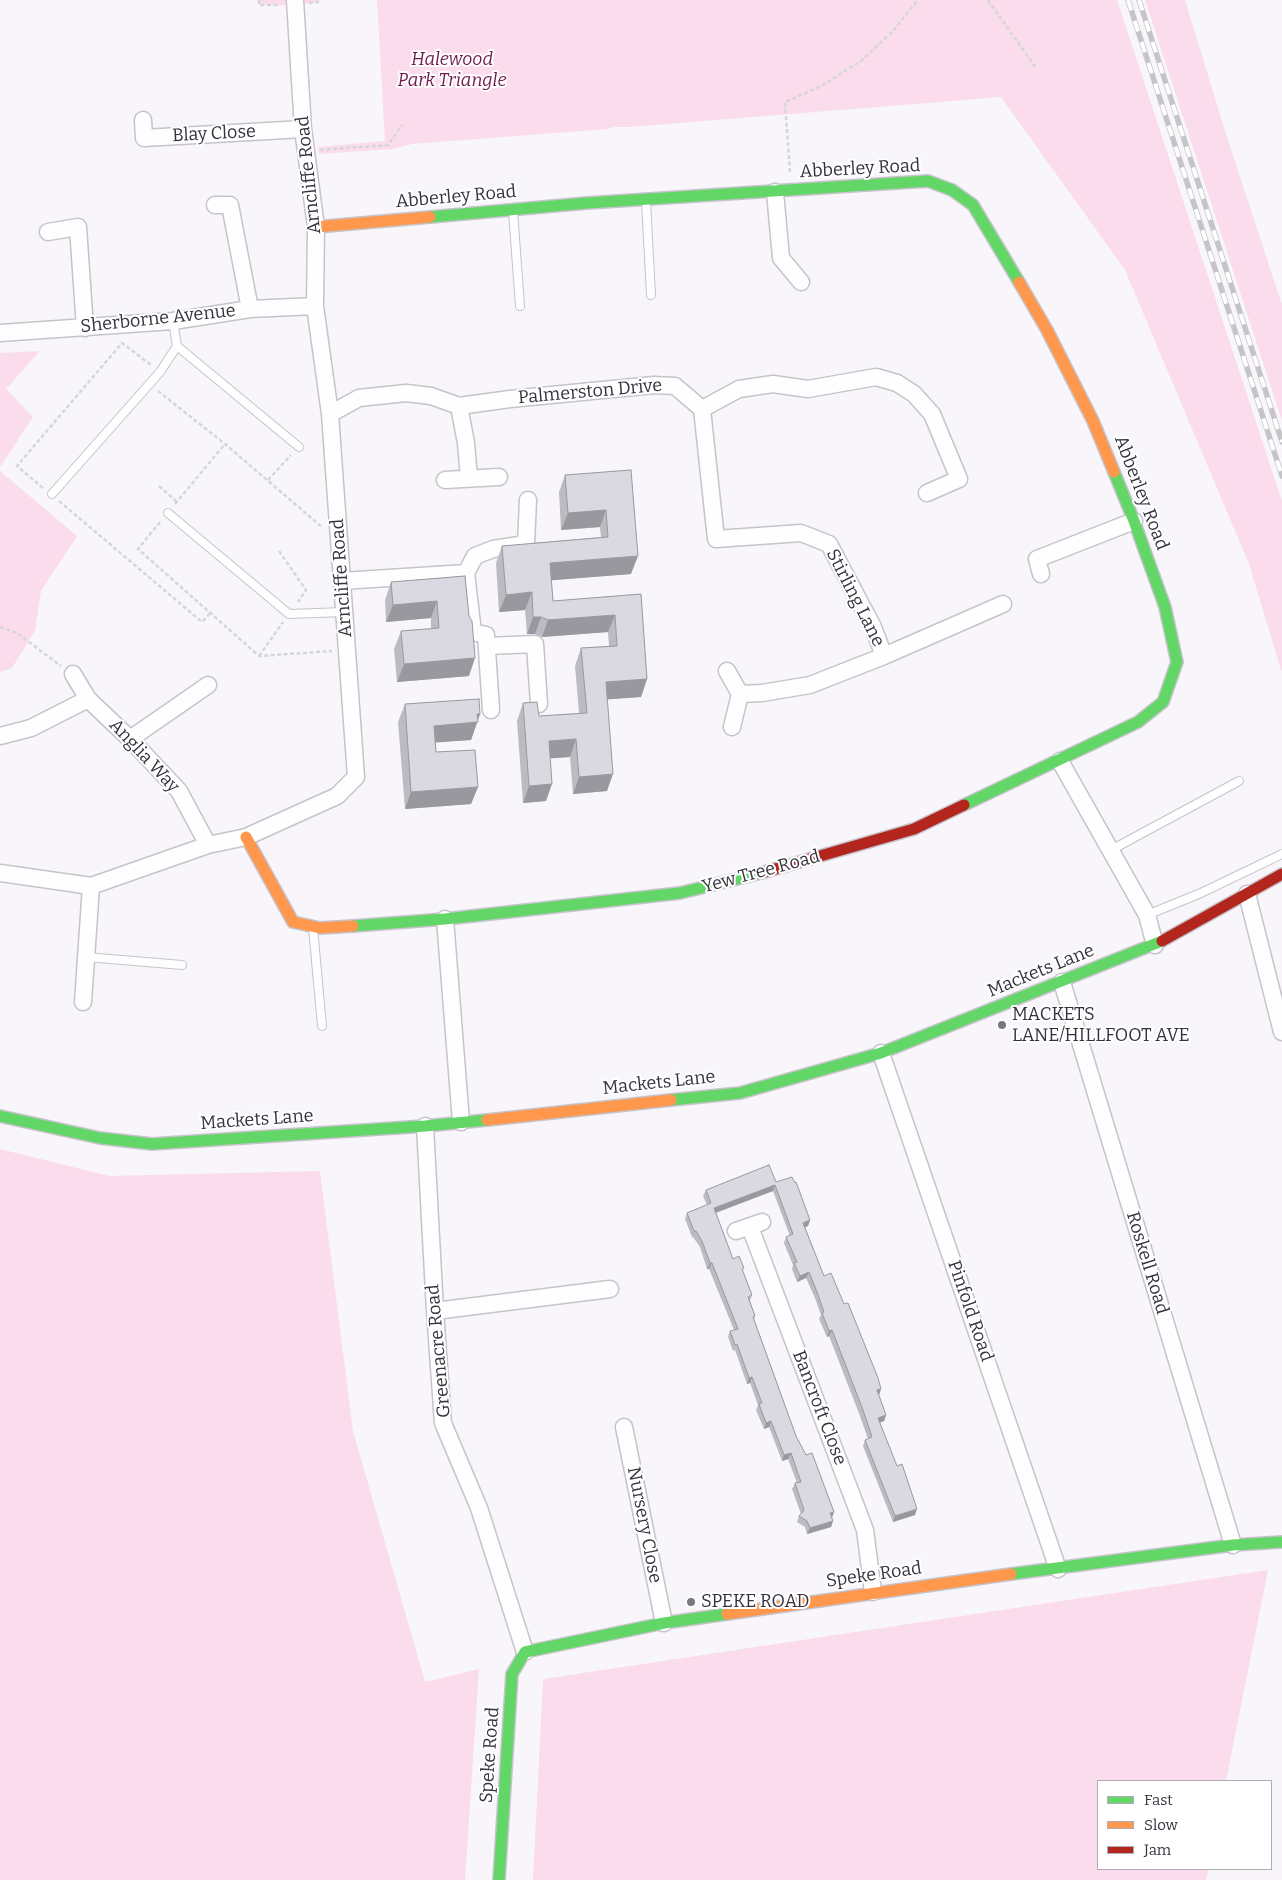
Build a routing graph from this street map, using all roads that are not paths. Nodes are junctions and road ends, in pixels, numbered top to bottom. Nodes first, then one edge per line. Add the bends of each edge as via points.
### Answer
1 (295, 2) edge
2 (143, 120) dead end
3 (303, 129) junction
4 (783, 191) junction
5 (645, 199) junction
6 (215, 205) dead end
7 (513, 210) junction
8 (316, 228) junction
9 (48, 232) dead end
10 (802, 282) dead end
11 (651, 295) dead end
12 (315, 306) junction
13 (520, 306) dead end
14 (250, 309) junction
15 (173, 321) junction
16 (85, 328) junction
17 (0, 333) edge
18 (178, 346) junction
19 (460, 406) junction
20 (702, 409) junction
21 (330, 414) junction
22 (299, 447) road end
23 (499, 477) dead end
24 (470, 478) junction
25 (445, 480) dead end
26 (52, 494) road end
27 (927, 494) dead end
28 (528, 500) dead end
29 (168, 513) road end
30 (1134, 521) junction
31 (466, 573) junction
32 (1041, 574) dead end
33 (342, 581) junction
34 (1003, 604) dead end
35 (344, 612) junction
36 (487, 646) junction
37 (884, 656) junction
38 (727, 671) dead end
39 (73, 674) road end
40 (208, 685) dead end
41 (740, 694) junction
42 (88, 699) junction
43 (539, 704) edge
44 (491, 710) dead end
45 (732, 727) dead end
46 (1110, 735) joint
47 (0, 736) edge
48 (130, 739) junction
49 (1060, 760) junction
50 (1239, 781) dead end
51 (246, 837) junction
52 (208, 845) junction
53 (1111, 850) junction
54 (1282, 854) edge
55 (0, 873) edge
56 (1282, 874) edge
57 (90, 886) junction
58 (1247, 894) junction
59 (1147, 916) junction
60 (445, 919) junction
61 (313, 926) junction
62 (1155, 945) junction
63 (86, 957) junction
64 (182, 965) dead end
65 (1062, 982) junction
66 (83, 1002) dead end
67 (322, 1026) dead end
68 (1282, 1032) edge
69 (881, 1053) junction
70 (0, 1116) edge
71 (461, 1122) junction
72 (425, 1126) junction
73 (749, 1227) dead end
74 (610, 1289) dead end
75 (435, 1311) junction
76 (624, 1427) dead end
77 (1282, 1542) edge
78 (1233, 1545) junction
79 (1058, 1569) junction
80 (873, 1592) junction
81 (664, 1624) junction
82 (525, 1652) junction
83 (499, 1880) edge

1 - 3 street, Arncliffe Road
2 - 3 street, Blay Close via 144,138
3 - 8 street, Arncliffe Road
4 - 5 street, Abberley Road
4 - 10 street via 781,258
4 - 30 street, Abberley Road via 928,181 952,190 973,205 1047,330 1085,404
5 - 7 street, Abberley Road
5 - 11 lane
6 - 14 street via 230,205
7 - 8 street, Abberley Road
7 - 13 lane
8 - 12 street, Arncliffe Road
9 - 16 street via 78,227
12 - 14 street, Sherborne Avenue
12 - 21 street, Arncliffe Road
14 - 15 street, Sherborne Avenue
15 - 16 street, Sherborne Avenue
15 - 18 lane
16 - 17 street, Sherborne Avenue
18 - 22 lane
18 - 26 lane via 150,384
19 - 20 street, Palmerston Drive via 510,398 654,385 676,386
19 - 21 street, Palmerston Drive via 431,396 406,393 358,398
19 - 24 street
20 - 27 street via 740,389 773,384 808,389 876,377 897,383 914,394 932,414 959,479
20 - 37 street, Stirling Lane via 716,539 800,533 829,544 873,627
21 - 33 street, Arncliffe Road
23 - 24 street
24 - 25 street
28 - 31 street via 526,544 493,549 475,556
29 - 35 lane via 289,614
30 - 32 street via 1037,559
30 - 46 street, Abberley Road via 1165,607 1177,662 1163,702 1138,722
31 - 33 street
31 - 36 street via 473,632 486,635
33 - 35 street, Arncliffe Road
34 - 37 street
35 - 51 street, Arncliffe Road via 356,777 337,796
36 - 43 street via 535,644
36 - 44 street
37 - 41 street, Stirling Lane via 810,685
38 - 41 street
39 - 42 street, Anglia Way
40 - 48 street
41 - 45 street
42 - 47 street via 31,728
42 - 48 street, Anglia Way
46 - 49 street, Yew Tree Road
48 - 52 street, Anglia Way via 179,791
49 - 53 street
49 - 60 street, Yew Tree Road via 914,829 767,872 680,893
50 - 53 lane
51 - 52 street, Arncliffe Road
51 - 61 street, Yew Tree Road via 293,922
52 - 57 street, Arncliffe Road
53 - 59 street
54 - 59 lane
55 - 57 street, Arncliffe Road
56 - 58 street, Mackets Lane
57 - 63 street
58 - 62 street, Mackets Lane
58 - 68 street
59 - 62 street
60 - 61 street, Yew Tree Road
60 - 71 street
61 - 67 lane
62 - 65 street, Mackets Lane
63 - 64 lane
63 - 66 street
65 - 69 street, Mackets Lane
65 - 78 street, Roskell Road
69 - 71 street, Mackets Lane via 740,1093
69 - 79 street, Pinfold Road
70 - 72 street, Mackets Lane via 100,1138 152,1144
71 - 72 street, Mackets Lane
72 - 75 street, Greenacre Road
73 - 80 street, Bancroft Close via 866,1530
74 - 75 street
75 - 82 street, Greenacre Road via 443,1423 479,1508
76 - 81 street, Nursery Close
77 - 78 street, Speke Road
78 - 79 street, Speke Road
79 - 80 street, Speke Road
80 - 81 street, Speke Road
81 - 82 street, Speke Road
82 - 83 street, Speke Road via 512,1674

